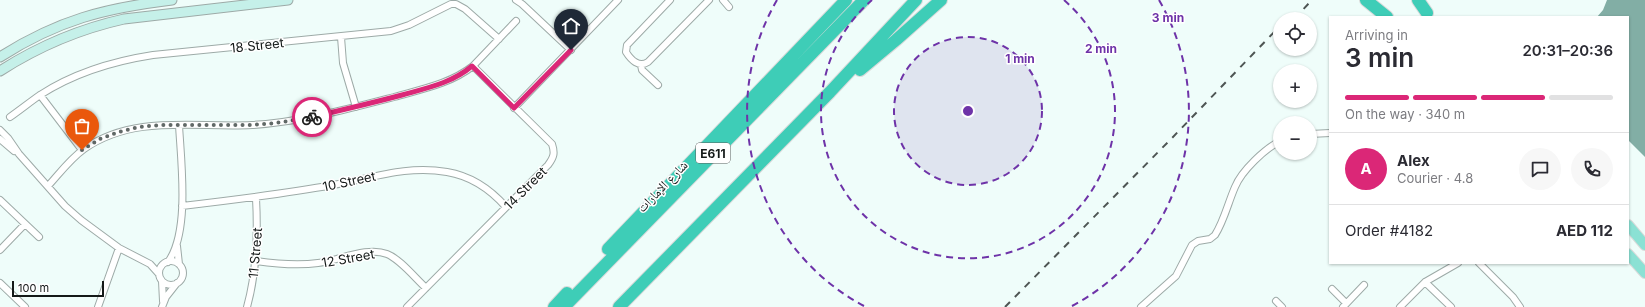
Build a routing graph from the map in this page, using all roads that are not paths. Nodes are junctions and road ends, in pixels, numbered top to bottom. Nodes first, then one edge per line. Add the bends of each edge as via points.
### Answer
1 (172, 0) edge
2 (288, 0) edge
3 (516, 0) edge
4 (618, 0) edge
5 (670, 0) edge
6 (709, 0) edge
7 (723, 0) edge
8 (836, 0) edge
9 (846, 0) edge
10 (864, 0) edge
11 (916, 0) edge
12 (941, 0) edge
13 (1366, 0) edge
14 (1376, 0) edge
15 (1413, 0) edge
16 (1418, 0) edge
17 (150, 1) edge
18 (521, 2) edge
19 (729, 7) dead end
20 (1429, 15) edge
21 (1386, 16) edge
22 (1392, 16) edge
23 (516, 21) dead end
24 (341, 37) junction
25 (499, 39) junction
26 (571, 50) junction
27 (0, 57) edge
28 (641, 65) junction
29 (472, 66) junction
30 (0, 72) edge
31 (658, 85) dead end
32 (830, 92) junction
33 (40, 95) junction
34 (356, 107) junction
35 (514, 108) junction
36 (10, 117) dead end
37 (179, 125) junction
38 (1329, 133) edge
39 (1317, 134) edge
40 (1, 135) edge
41 (1273, 145) edge
42 (82, 150) junction
43 (48, 186) junction
44 (256, 198) junction
45 (0, 200) edge
46 (182, 206) junction
47 (506, 207) junction
48 (643, 212) junction
49 (25, 224) junction
50 (1629, 226) edge
51 (38, 237) dead end
52 (176, 244) junction
53 (1645, 245) edge
54 (119, 248) junction
55 (0, 250) edge
56 (1629, 255) edge
57 (256, 261) junction
58 (147, 262) junction
59 (166, 262) junction
60 (179, 264) junction
61 (1456, 264) edge
62 (1480, 264) edge
63 (1645, 273) edge
64 (159, 274) junction
65 (162, 281) junction
66 (178, 282) junction
67 (1425, 282) junction
68 (0, 283) edge
69 (1364, 285) dead end
70 (426, 288) junction
71 (1332, 289) dead end
72 (1276, 301) dead end
73 (162, 305) edge
74 (1344, 305) edge
75 (25, 307) edge
76 (98, 307) edge
77 (247, 307) edge
78 (407, 307) edge
79 (554, 307) edge
80 (564, 307) edge
81 (619, 307) edge
82 (1141, 307) edge
83 (1282, 307) edge
84 (1400, 307) edge
85 (1451, 307) edge
86 (1520, 307) edge

1 - 17 street
2 - 30 street via 148,16 98,25 46,44
3 - 18 street
4 - 26 street
5 - 28 street via 627,45 628,55
6 - 28 street via 648,62
7 - 19 street
8 - 48 highway via 696,147
9 - 48 highway
10 - 80 highway, شارع الإمارات / E611
11 - 32 highway
12 - 32 highway via 886,49
13 - 21 highway
14 - 22 main road
15 - 20 main road
16 - 20 highway
17 - 27 street via 74,19 45,31
18 - 26 street
23 - 25 street
24 - 25 street, 18 Street via 400,28 456,4 466,9
24 - 33 street, 18 Street via 137,58 95,69
24 - 34 street via 343,63
25 - 29 street
26 - 35 street
28 - 31 street via 642,70
29 - 34 street via 448,82
29 - 35 street, 14 Street
32 - 81 highway
33 - 36 street, 18 Street
33 - 42 street
34 - 37 street via 276,123
35 - 47 street, 14 Street via 552,144 555,152 548,165
37 - 42 street via 139,127 119,132 100,139
37 - 46 street
38 - 39 street
40 - 43 street
41 - 82 street via 1241,176 1215,235 1192,245 1176,276
42 - 43 street
43 - 54 street via 65,206 89,227
44 - 46 street, 10 Street
44 - 47 street, 10 Street via 393,172 434,170 464,176 493,194
44 - 57 street, 11 Street
45 - 49 street
46 - 52 street
47 - 70 street, 14 Street
48 - 79 highway
49 - 51 street
49 - 55 street
50 - 53 main road
52 - 59 street via 173,254
52 - 60 street
54 - 58 street
54 - 76 street
56 - 63 main road
57 - 70 street, 12 Street via 279,264 319,263 371,251 380,252 396,260
57 - 77 street, 11 Street
58 - 59 street
58 - 64 street
59 - 60 street
59 - 64 street via 161,266
60 - 66 street via 183,273
61 - 67 street
62 - 86 street
64 - 65 street
65 - 66 street via 170,284
65 - 73 street
66 - 73 street
67 - 84 street
67 - 85 street
68 - 75 street
69 - 74 street
70 - 78 street, 14 Street
71 - 74 street
72 - 83 street

